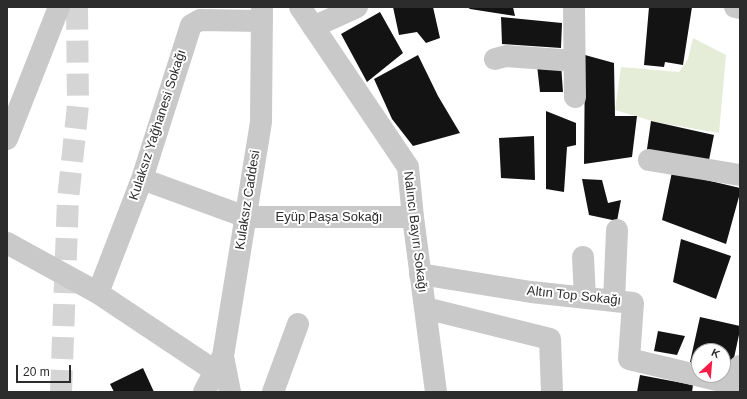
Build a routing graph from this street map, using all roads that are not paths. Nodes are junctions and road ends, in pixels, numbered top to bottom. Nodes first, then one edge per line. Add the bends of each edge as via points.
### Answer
1 (59, 7) edge
2 (300, 7) edge
3 (357, 7) edge
4 (574, 7) edge
5 (736, 7) edge
6 (740, 8) edge
7 (262, 14) edge
8 (313, 27) junction
9 (495, 60) dead end
10 (574, 61) junction
11 (575, 97) dead end
12 (13, 106) edge
13 (7, 138) edge
14 (649, 160) dead end
15 (740, 175) edge
16 (142, 179) junction
17 (246, 217) junction
18 (412, 217) junction
19 (617, 230) dead end
20 (7, 243) edge
21 (583, 257) dead end
22 (420, 274) junction
23 (98, 293) junction
24 (586, 298) junction
25 (614, 301) junction
26 (425, 308) junction
27 (298, 324) dead end
28 (219, 364) junction
29 (738, 381) edge
30 (204, 392) edge
31 (230, 392) edge
32 (273, 392) edge
33 (436, 392) edge
34 (552, 392) edge

1 - 12 street
2 - 8 street, Nalıncı Bayırı Sokağı
3 - 8 street
4 - 10 street
5 - 6 street
7 - 16 street, Kulaksız Yağhanesi Sokağı via 200,20 191,25
7 - 17 street, Kulaksız Caddesi via 261,122
8 - 18 street, Nalıncı Bayırı Sokağı via 408,167
9 - 10 street via 506,56
10 - 11 street
12 - 13 street
14 - 15 street
16 - 17 street
16 - 23 street, Kulaksız Yağhanesi Sokağı
17 - 18 street, Eyüp Paşa Sokağı
17 - 28 street, Kulaksız Caddesi
18 - 22 street, Nalıncı Bayırı Sokağı
19 - 25 street
20 - 23 street
21 - 24 street
22 - 24 street, Altın Top Sokağı
22 - 26 street, Nalıncı Bayırı Sokağı
23 - 28 street
24 - 25 street, Altın Top Sokağı
25 - 29 street, Altın Top Sokağı via 633,303 629,359
26 - 33 street, Nalıncı Bayırı Sokağı
26 - 34 street via 550,339
27 - 32 street
28 - 30 street
28 - 31 street, Kulaksız Caddesi

